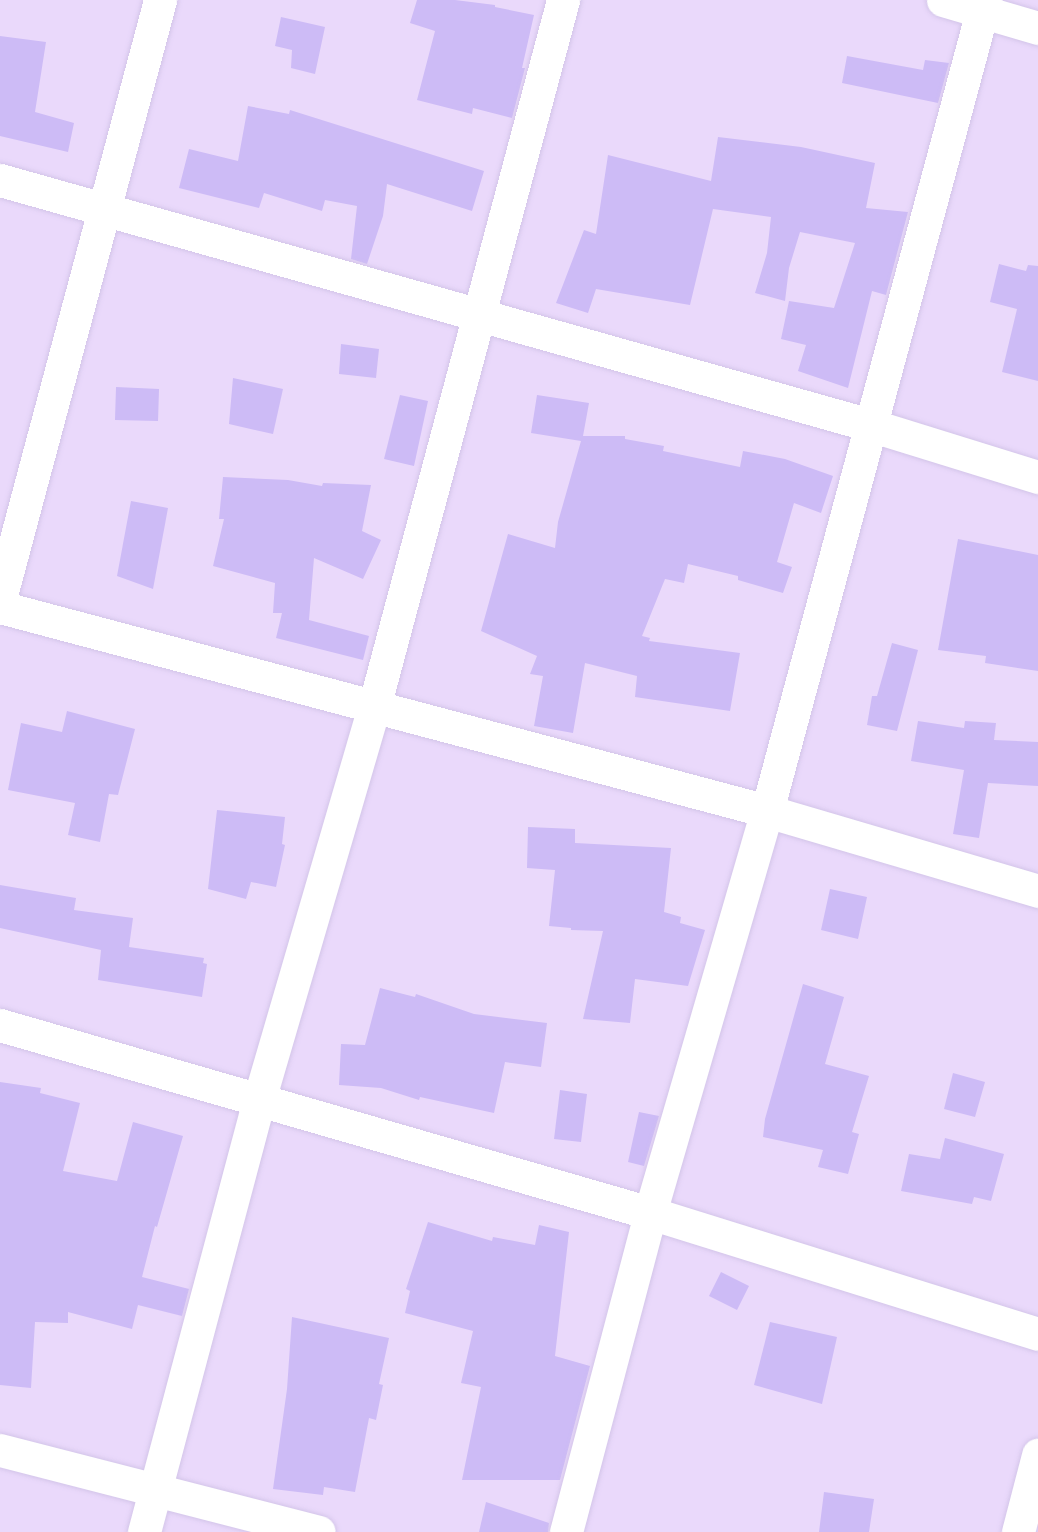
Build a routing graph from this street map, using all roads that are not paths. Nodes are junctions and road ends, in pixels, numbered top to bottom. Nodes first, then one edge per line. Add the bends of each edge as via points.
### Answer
1 (160, 0) edge
2 (563, 0) edge
3 (943, 0) edge
4 (983, 5) edge
5 (1038, 28) edge
6 (0, 180) edge
7 (104, 210) junction
8 (478, 314) junction
9 (870, 425) junction
10 (1038, 477) edge
11 (0, 599) edge
12 (0, 608) edge
13 (374, 707) junction
14 (767, 811) junction
15 (1038, 891) edge
16 (0, 1026) edge
17 (259, 1100) junction
18 (650, 1213) junction
19 (1038, 1334) edge
20 (0, 1450) edge
21 (1038, 1455) edge
22 (156, 1490) junction
23 (144, 1532) edge
24 (319, 1532) edge
25 (566, 1532) edge
26 (1018, 1532) edge

1 - 7 street
2 - 8 street
3 - 4 street
4 - 5 street
4 - 9 street
6 - 7 street
7 - 8 street
7 - 11 street
8 - 9 street
8 - 13 street
9 - 10 street
9 - 14 street
12 - 13 street
13 - 14 street
13 - 17 street
14 - 15 street
14 - 18 street
16 - 17 street
17 - 18 street
17 - 22 street
18 - 19 street
18 - 25 street
20 - 22 street
21 - 26 street
22 - 23 street
22 - 24 street

